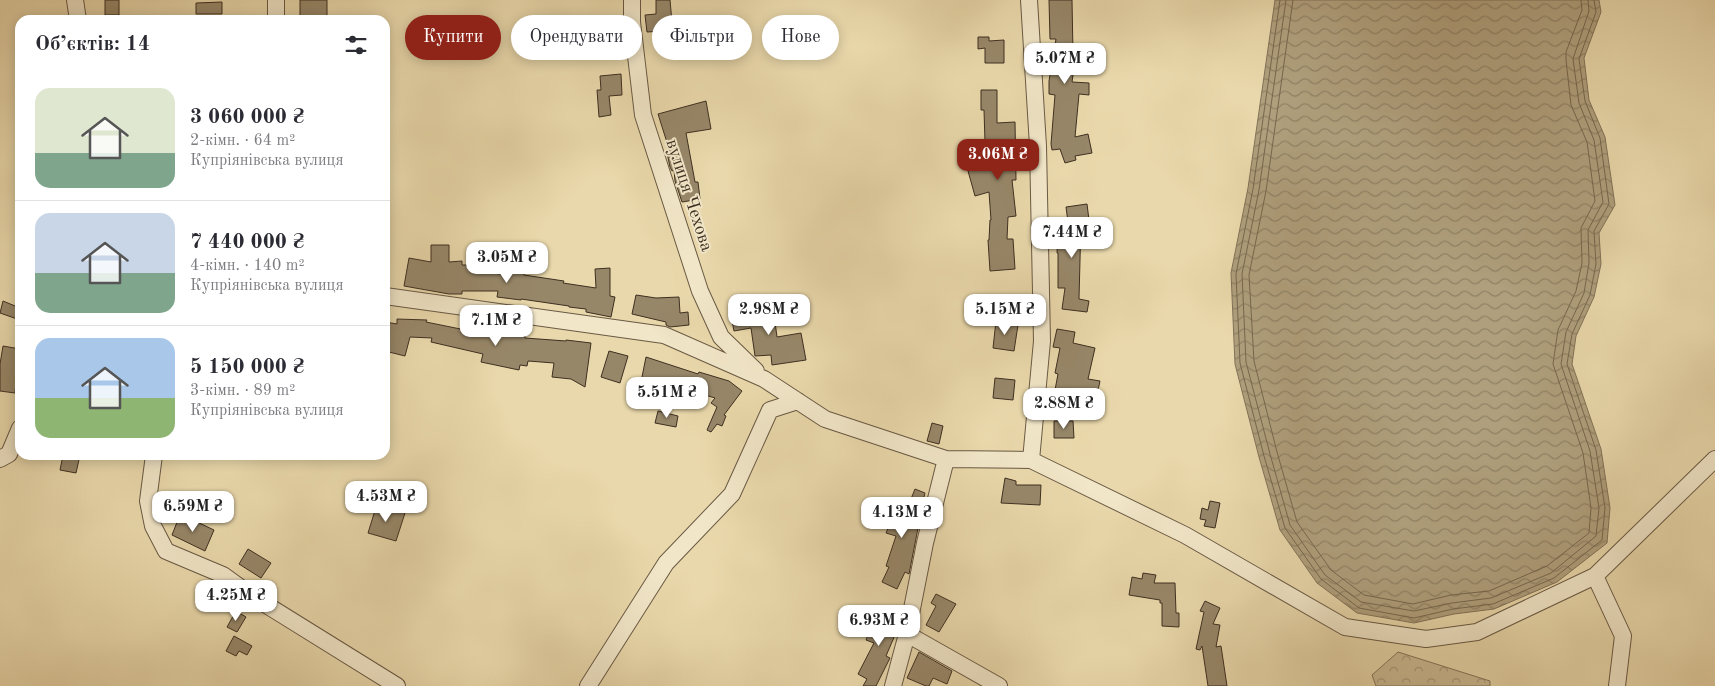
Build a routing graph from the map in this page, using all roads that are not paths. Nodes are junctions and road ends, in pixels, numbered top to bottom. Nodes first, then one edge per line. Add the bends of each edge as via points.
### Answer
1 (75, 0) edge
2 (276, 0) edge
3 (632, 0) edge
4 (1028, 0) edge
5 (77, 15) edge
6 (276, 15) edge
7 (390, 297) edge
8 (764, 379) junction
9 (798, 401) junction
10 (15, 440) edge
11 (0, 459) edge
12 (946, 459) junction
13 (1715, 459) edge
14 (153, 460) edge
15 (1031, 460) junction
16 (1595, 576) junction
17 (907, 634) junction
18 (397, 686) edge
19 (588, 686) edge
20 (893, 686) edge
21 (999, 686) edge
22 (1617, 686) edge

1 - 5 street
2 - 6 street
3 - 8 street, вулиця Чехова via 643,115 700,291 722,337
4 - 15 street via 1038,146 1042,342
7 - 8 street via 664,335
8 - 9 street
9 - 12 street via 825,419
9 - 19 street via 770,410 732,494 666,563
10 - 11 street via 9,454
12 - 15 street
12 - 17 street
13 - 16 street
14 - 18 street via 148,501 152,526 166,551 223,575
15 - 16 street via 1184,535 1345,627 1426,639 1477,632
16 - 22 street via 1623,636
17 - 20 street
17 - 21 street

